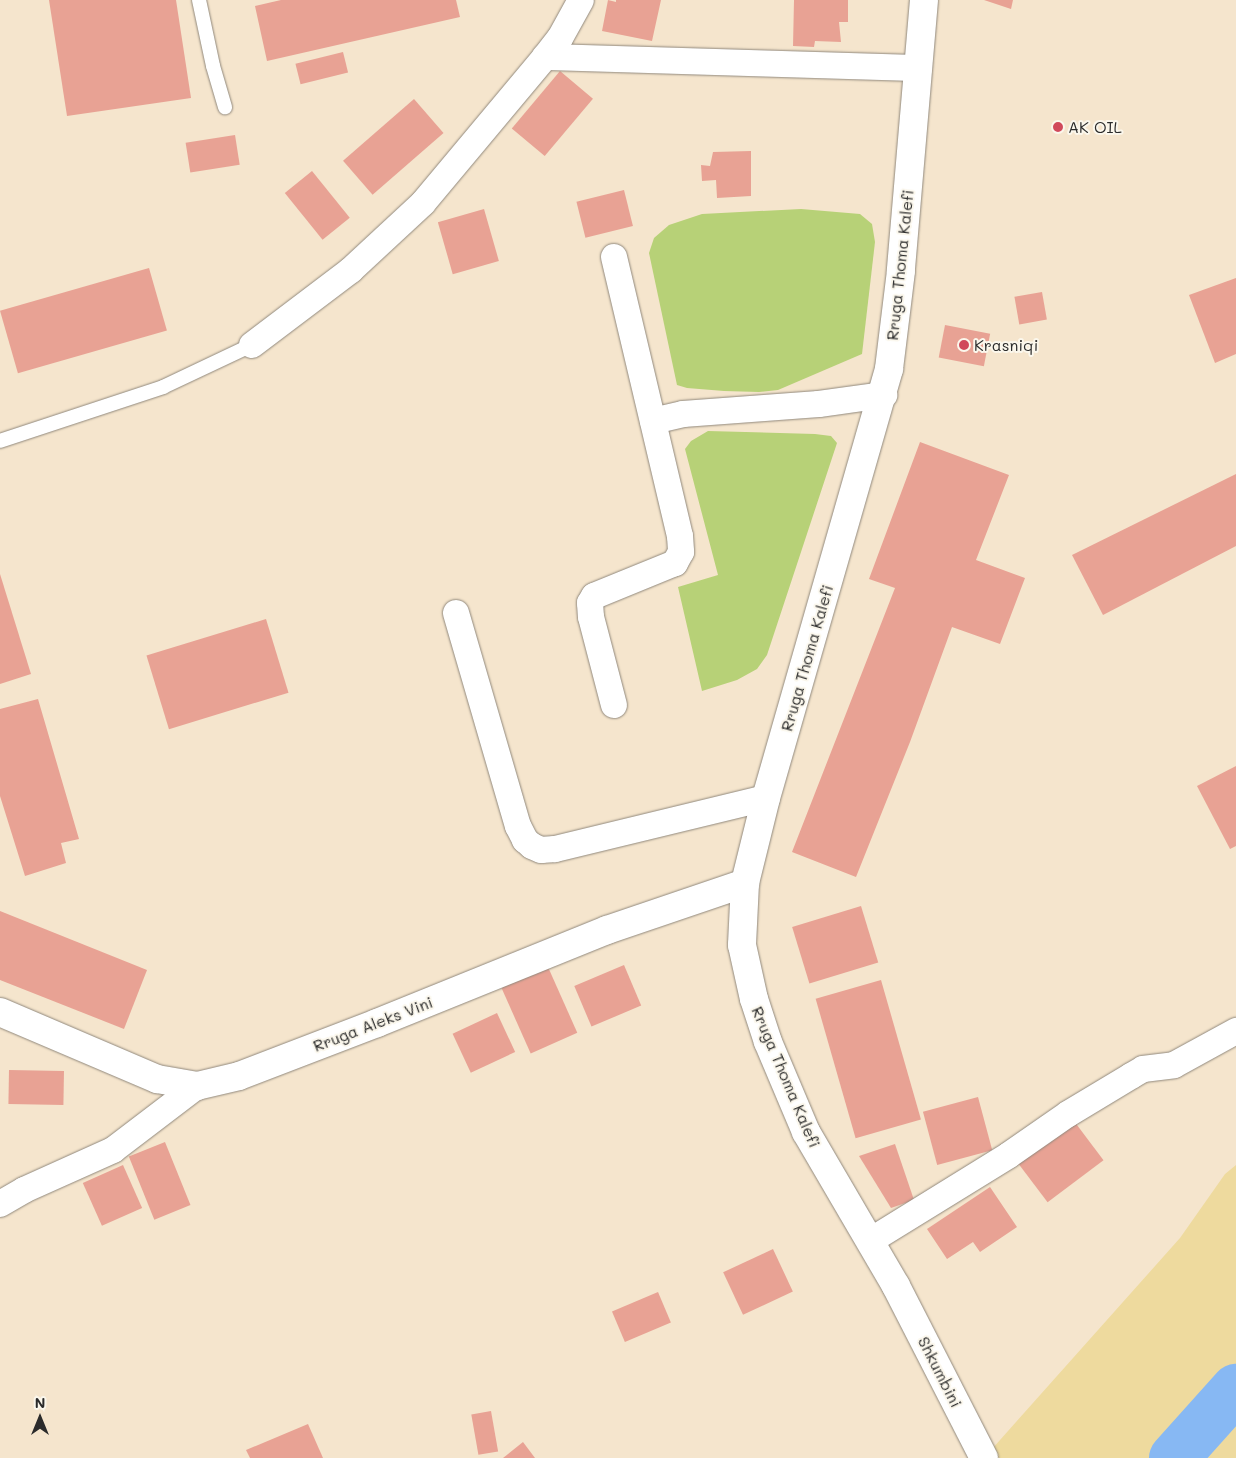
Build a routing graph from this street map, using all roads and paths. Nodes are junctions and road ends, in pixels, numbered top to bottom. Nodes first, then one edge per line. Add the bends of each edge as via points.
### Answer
1 (199, 0) edge
2 (581, 0) edge
3 (924, 0) edge
4 (545, 57) junction
5 (919, 68) junction
6 (225, 107) dead end
7 (614, 257) dead end
8 (252, 345) joint
9 (884, 395) junction
10 (653, 421) junction
11 (0, 440) edge
12 (456, 613) dead end
13 (614, 705) dead end
14 (766, 798) junction
15 (745, 883) junction
16 (0, 1012) edge
17 (1236, 1031) edge
18 (197, 1086) junction
19 (0, 1204) edge
20 (870, 1241) junction
21 (896, 1286) joint
22 (984, 1458) edge

1 - 6 lane
2 - 4 street via 560,38
3 - 5 main road, Rruga Thoma Kalefi
4 - 5 street
4 - 8 street via 423,203 351,270
5 - 9 main road, Rruga Thoma Kalefi via 901,271
7 - 10 street
8 - 11 lane via 163,387
9 - 10 street via 819,404 683,414
9 - 14 main road, Rruga Thoma Kalefi
10 - 13 street via 681,552 675,563 594,596 590,603
12 - 14 street via 518,826 532,846 541,850 556,849
14 - 15 main road, Rruga Thoma Kalefi
15 - 18 main road, Rruga Aleks Vini via 607,930 377,1024 239,1076
15 - 20 main road, Rruga Thoma Kalefi via 742,945 768,1042 806,1132
16 - 18 main road, Rruga Aleks Vini via 157,1079
17 - 20 street via 1174,1065 1143,1069
18 - 19 street via 113,1150
20 - 21 main road, Rruga Thoma Kalefi
21 - 22 main road, Shkumbini

